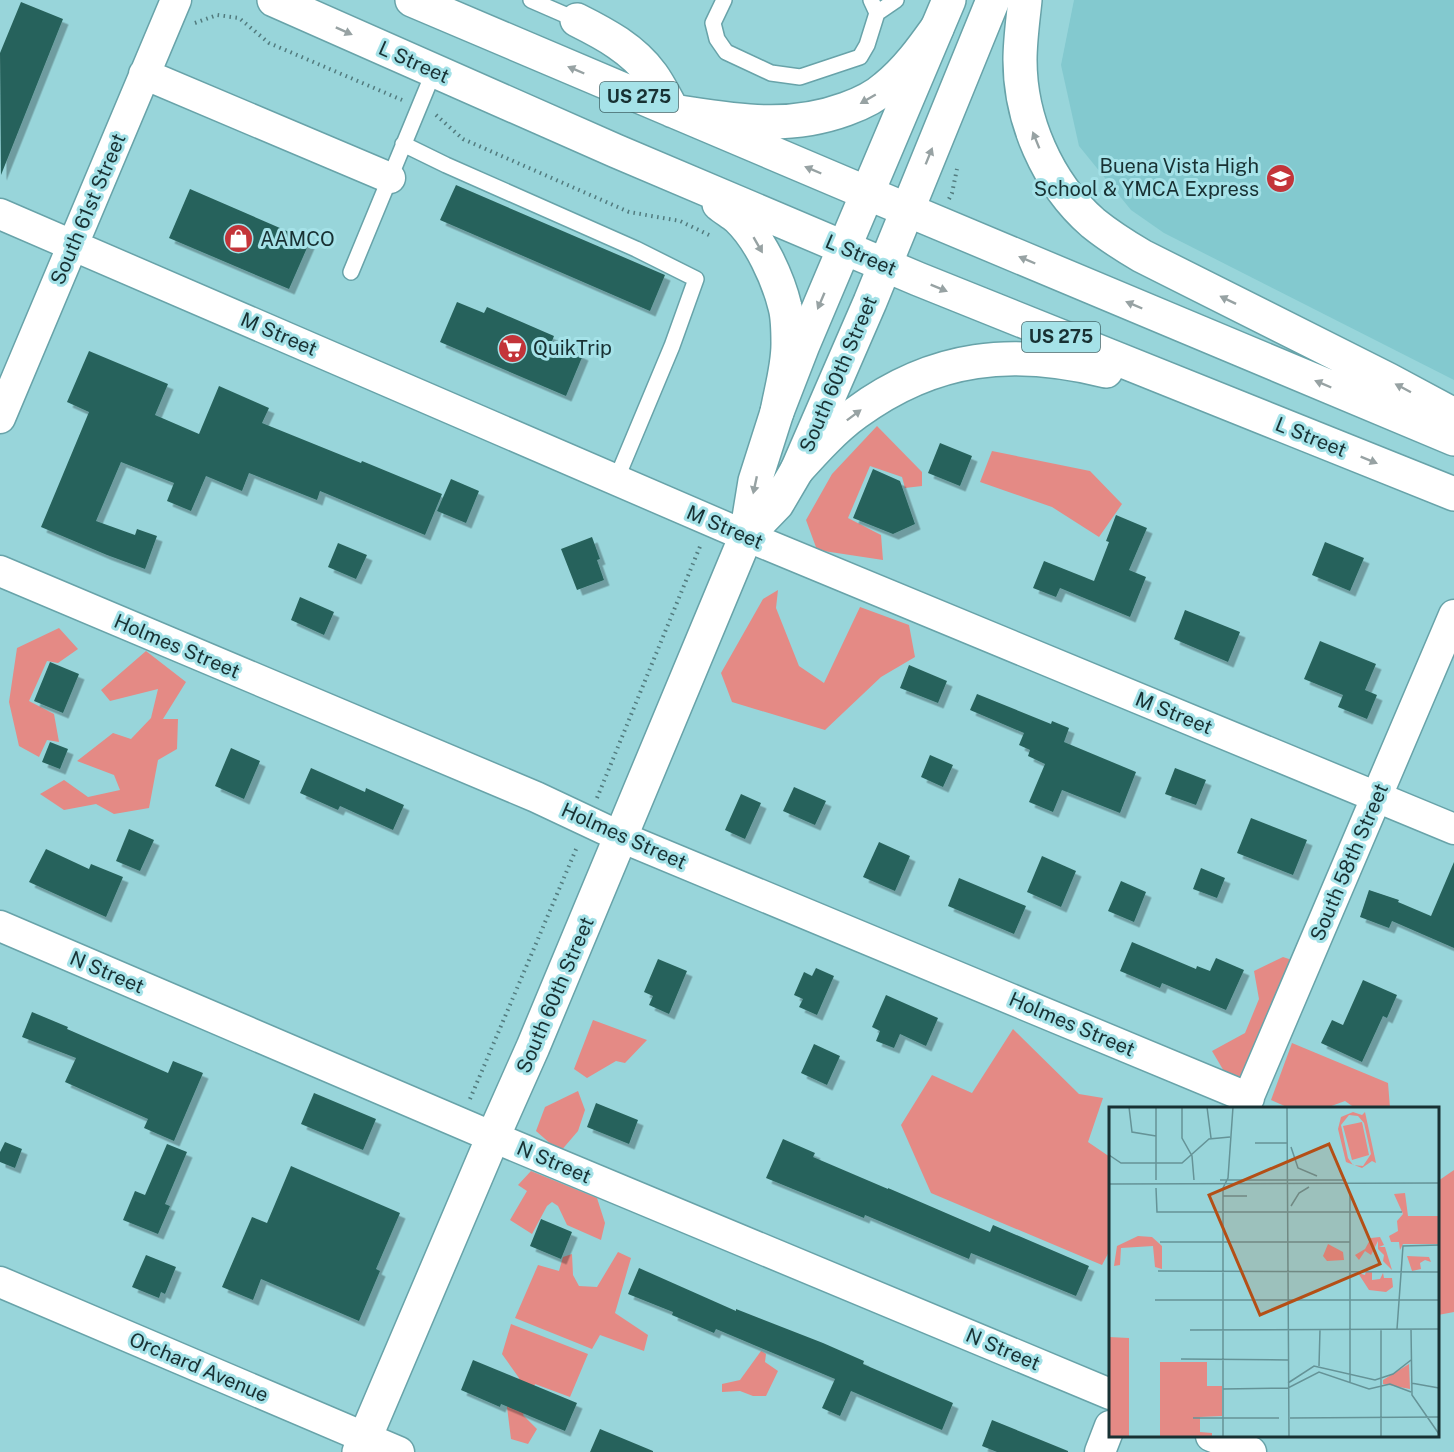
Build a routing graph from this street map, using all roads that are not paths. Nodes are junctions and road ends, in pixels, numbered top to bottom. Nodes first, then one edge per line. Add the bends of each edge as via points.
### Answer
1 (176, 0) edge
2 (274, 0) edge
3 (412, 0) edge
4 (531, 0) edge
5 (724, 0) edge
6 (896, 0) edge
7 (993, 0) edge
8 (1025, 0) edge
9 (874, 7) edge
10 (943, 14) edge
11 (577, 20) joint
12 (434, 71) junction
13 (144, 74) junction
14 (673, 111) junction
15 (404, 144) junction
16 (390, 178) junction
17 (683, 179) junction
18 (867, 193) junction
19 (908, 210) junction
20 (0, 214) edge
21 (73, 246) junction
22 (844, 248) junction
23 (885, 265) junction
24 (351, 272) dead end
25 (1236, 407) junction
26 (777, 412) junction
27 (1454, 416) edge
28 (0, 418) edge
29 (1454, 439) edge
30 (797, 470) junction
31 (616, 480) junction
32 (1454, 494) edge
33 (746, 536) junction
34 (0, 571) edge
35 (1454, 615) edge
36 (1377, 797) junction
37 (1454, 829) edge
38 (621, 837) junction
39 (0, 926) edge
40 (1247, 1103) edge
41 (493, 1137) junction
42 (0, 1282) edge
43 (1109, 1394) edge
44 (1109, 1429) edge
45 (1214, 1437) edge
46 (363, 1445) edge
47 (399, 1452) edge
48 (1100, 1452) edge
49 (1251, 1452) edge

1 - 13 street, South 61st Street
2 -> 12 main road, L Street / US 275
14 -> 3 main road, US 275
4 - 11 lane
5 - 9 lane via 713,23 726,52 771,72 800,77 860,57 867,45
6 - 9 lane
19 -> 7 main road, South 60th Street
27 -> 8 main road via 1142,256 1091,221 1064,191 1045,161 1028,120 1020,60
10 -> 14 main road via 913,62 885,89 860,104 828,115 766,123
10 - 18 main road, South 60th Street
11 - 14 main road via 639,59
12 - 15 lane
12 - 17 main road, L Street / US 275
13 - 16 street
13 - 21 street, South 61st Street
18 -> 14 main road, US 275
15 - 16 lane
15 - 31 lane via 696,279
16 - 24 lane
17 - 22 main road, L Street / US 275
17 -> 26 main road via 738,218 766,259 780,290 786,309 788,346
18 - 19 main road, US 275
18 - 22 main road, South 60th Street
19 - 23 main road, South 60th Street
29 -> 19 main road, US 275
20 - 21 street, M Street
21 - 28 street, South 61st Street
21 - 31 street, M Street
22 - 23 main road, L Street / US 275
22 -> 26 main road, South 60th Street
23 -> 25 main road, L Street / US 275
23 - 30 main road, South 60th Street
30 -> 25 main road via 840,426 886,393 933,371 981,360 1027,358 1080,364
25 -> 32 main road, L Street / US 275
26 -> 33 main road, South 60th Street via 755,481
30 - 33 main road, South 60th Street via 777,504
31 - 33 street, M Street
33 - 36 street, M Street
33 - 38 main road, South 60th Street
34 - 38 street, Holmes Street via 536,797
35 - 36 street, South 58th Street
36 - 37 street, M Street
36 - 40 street, South 58th Street
38 - 40 street, Holmes Street
38 - 41 main road, South 60th Street
39 - 41 street, N Street
41 - 43 street, N Street
41 - 46 main road, South 60th Street
42 - 46 street, Orchard Avenue
44 - 48 street
45 - 49 street
46 - 47 street, Orchard Avenue

